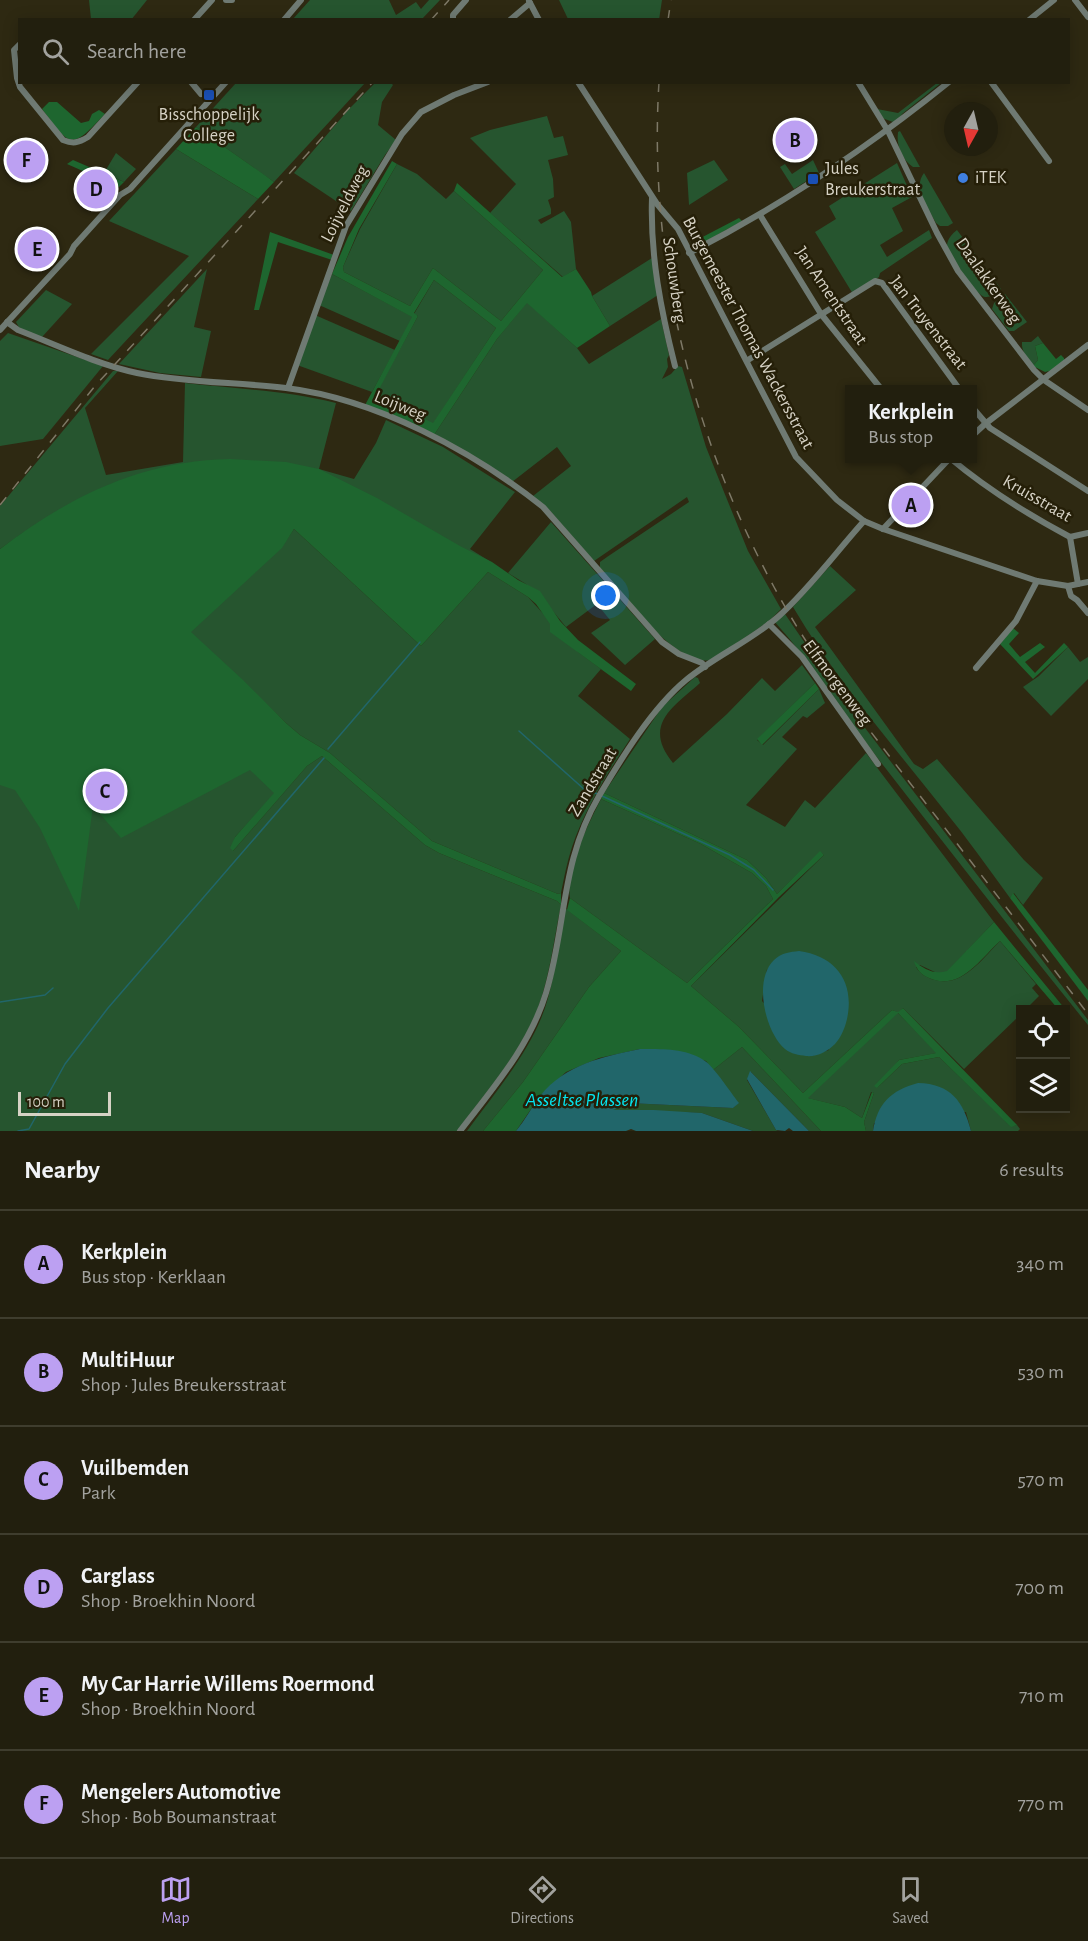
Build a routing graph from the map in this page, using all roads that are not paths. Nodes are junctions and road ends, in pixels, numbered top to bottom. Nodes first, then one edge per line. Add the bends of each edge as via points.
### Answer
1 (212, 0) edge
2 (226, 0) edge
3 (232, 0) edge
4 (301, 0) edge
5 (466, 0) edge
6 (1054, 0) edge
7 (1075, 0) edge
8 (530, 1) edge
9 (1088, 17) edge
10 (197, 18) edge
11 (286, 18) edge
12 (453, 18) edge
13 (512, 18) edge
14 (538, 18) edge
15 (1032, 18) edge
16 (18, 46) edge
17 (18, 80) edge
18 (20, 84) edge
19 (136, 84) edge
20 (192, 84) edge
21 (224, 84) edge
22 (483, 84) edge
23 (579, 84) edge
24 (859, 84) edge
25 (947, 84) edge
26 (992, 84) edge
27 (201, 94) dead end
28 (888, 131) junction
29 (1049, 161) dead end
30 (652, 197) junction
31 (760, 215) junction
32 (689, 253) junction
33 (821, 314) junction
34 (8, 322) junction
35 (0, 330) edge
36 (1088, 345) edge
37 (748, 360) junction
38 (675, 366) dead end
39 (1044, 380) junction
40 (878, 385) edge
41 (956, 385) edge
42 (288, 388) junction
43 (1088, 410) edge
44 (977, 414) edge
45 (985, 424) junction
46 (977, 431) edge
47 (946, 463) edge
48 (956, 463) edge
49 (1088, 491) edge
50 (864, 521) junction
51 (883, 529) junction
52 (1088, 533) edge
53 (1071, 537) junction
54 (1037, 581) junction
55 (1088, 582) edge
56 (1078, 584) junction
57 (1068, 586) junction
58 (1088, 613) edge
59 (769, 624) junction
60 (705, 667) junction
61 (975, 668) dead end
62 (878, 764) dead end
63 (460, 1131) edge

1 - 10 street
2 - 3 street
4 - 11 street
5 - 12 street
6 - 15 street
7 - 9 street
8 - 13 street
8 - 14 street
16 - 17 street via 14,50
18 - 19 street via 63,140 72,144 88,137
20 - 27 street
21 - 34 street
22 - 42 street, Loijveldweg via 421,112 396,143 346,226
23 - 30 street
24 - 28 street, Daalakkerweg
25 - 28 street
26 - 29 street
28 - 31 street
28 - 39 street, Daalakkerweg via 958,271
30 - 32 street, Burgemeester Thomas Wackersstraat via 678,229
30 - 38 street, Schouwberg via 655,266
31 - 32 street
31 - 33 street, Jan Amentstraat
32 - 37 street, Burgemeester Thomas Wackersstraat
33 - 37 street, Jan Truyenstraat
33 - 40 street, Jan Amentstraat
33 - 41 street, Jan Truyenstraat via 875,281 882,283
34 - 35 street
34 - 42 street, Loijweg via 18,330 131,371 184,380
36 - 39 street
37 - 50 street, Burgemeester Thomas Wackersstraat via 796,457 837,500
39 - 43 street, Daalakkerweg
39 - 45 street
42 - 60 street, Loijweg via 315,393 414,426 520,489 543,507 662,642
44 - 45 street
45 - 46 street
45 - 49 street
47 - 51 street
48 - 53 street, Kruisstraat via 1015,506
50 - 51 street, Burgemeester Thomas Wackersstraat
50 - 59 street, Zandstraat
51 - 54 street, Burgemeester Thomas Wackersstraat
52 - 53 street
53 - 56 street, Kruisstraat
54 - 57 street, Burgemeester Thomas Wackersstraat
54 - 61 street via 1016,621
55 - 56 street
56 - 57 street
57 - 58 street via 1071,596
59 - 60 street, Zandstraat
59 - 62 street, Elfmorgenweg via 802,657
60 - 63 street, Zandstraat via 657,709 588,815 570,864 540,1010 512,1063

